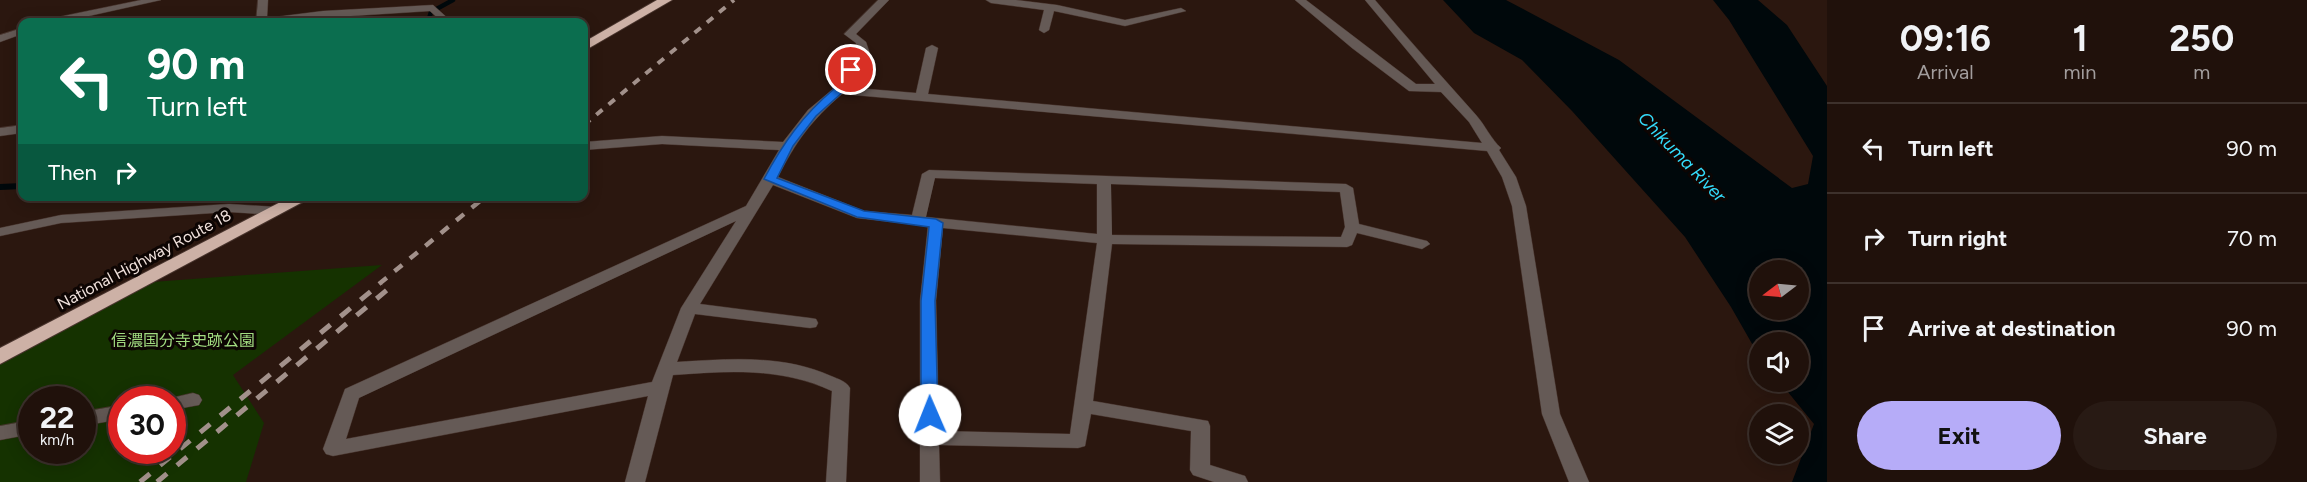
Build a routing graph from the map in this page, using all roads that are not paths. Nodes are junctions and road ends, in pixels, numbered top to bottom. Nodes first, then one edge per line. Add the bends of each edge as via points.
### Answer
1 (156, 0) edge
2 (263, 0) edge
3 (438, 0) edge
4 (666, 0) edge
5 (884, 0) edge
6 (991, 0) edge
7 (1300, 0) edge
8 (1370, 0) edge
9 (1050, 7) junction
10 (424, 8) junction
11 (384, 10) junction
12 (1181, 11) dead end
13 (68, 18) edge
14 (261, 18) edge
15 (292, 18) edge
16 (382, 18) edge
17 (443, 18) edge
18 (1044, 30) dead end
19 (18, 31) edge
20 (18, 32) edge
21 (0, 34) edge
22 (0, 39) edge
23 (588, 45) edge
24 (932, 48) dead end
25 (1447, 88) junction
26 (839, 90) junction
27 (921, 97) junction
28 (18, 130) edge
29 (0, 132) edge
30 (18, 138) edge
31 (0, 140) edge
32 (588, 146) edge
33 (787, 146) junction
34 (1494, 148) junction
35 (770, 179) junction
36 (1104, 182) junction
37 (297, 201) edge
38 (750, 209) junction
39 (278, 211) junction
40 (918, 220) junction
41 (936, 223) junction
42 (1352, 227) junction
43 (0, 232) edge
44 (1105, 239) junction
45 (1422, 244) dead end
46 (689, 308) junction
47 (810, 323) dead end
48 (0, 357) edge
49 (662, 378) junction
50 (194, 400) dead end
51 (186, 401) edge
52 (1085, 406) junction
53 (18, 430) edge
54 (0, 433) edge
55 (930, 438) junction
56 (635, 482) edge
57 (836, 482) edge
58 (930, 482) edge
59 (1238, 482) edge
60 (1579, 482) edge

1 - 13 street
2 - 14 street
3 - 10 street
4 - 23 highway
5 - 26 street via 849,34 861,42 864,54 838,86
6 - 9 street
7 - 25 street via 1413,88
8 - 25 street
9 - 12 street via 1125,23
9 - 18 street
10 - 11 street
10 - 17 street via 433,8
11 - 15 street
11 - 16 street
19 - 21 street
20 - 22 street
24 - 27 street
25 - 34 street
26 - 27 street
26 - 33 street via 812,113
27 - 34 street
28 - 29 street
30 - 31 street
32 - 33 street via 663,140
33 - 35 street
34 - 60 street via 1520,206 1551,414
35 - 38 street
35 - 40 street via 862,214
36 - 40 street via 929,174
36 - 42 street via 1346,188
36 - 44 street
37 - 39 highway, National Highway Route 18
38 - 46 street
38 - 49 street via 351,394 333,449
39 - 43 street via 229,208 61,219
39 - 48 highway, National Highway Route 18
40 - 41 street
41 - 44 street
41 - 55 street via 928,301
42 - 44 street via 1347,242
42 - 45 street
44 - 52 street
46 - 47 street
46 - 49 street
49 - 56 street
49 - 57 street via 762,364 815,374 841,388
50 - 51 street
52 - 55 street via 1078,441
52 - 59 street via 1201,426 1200,470
53 - 54 street
55 - 58 street

